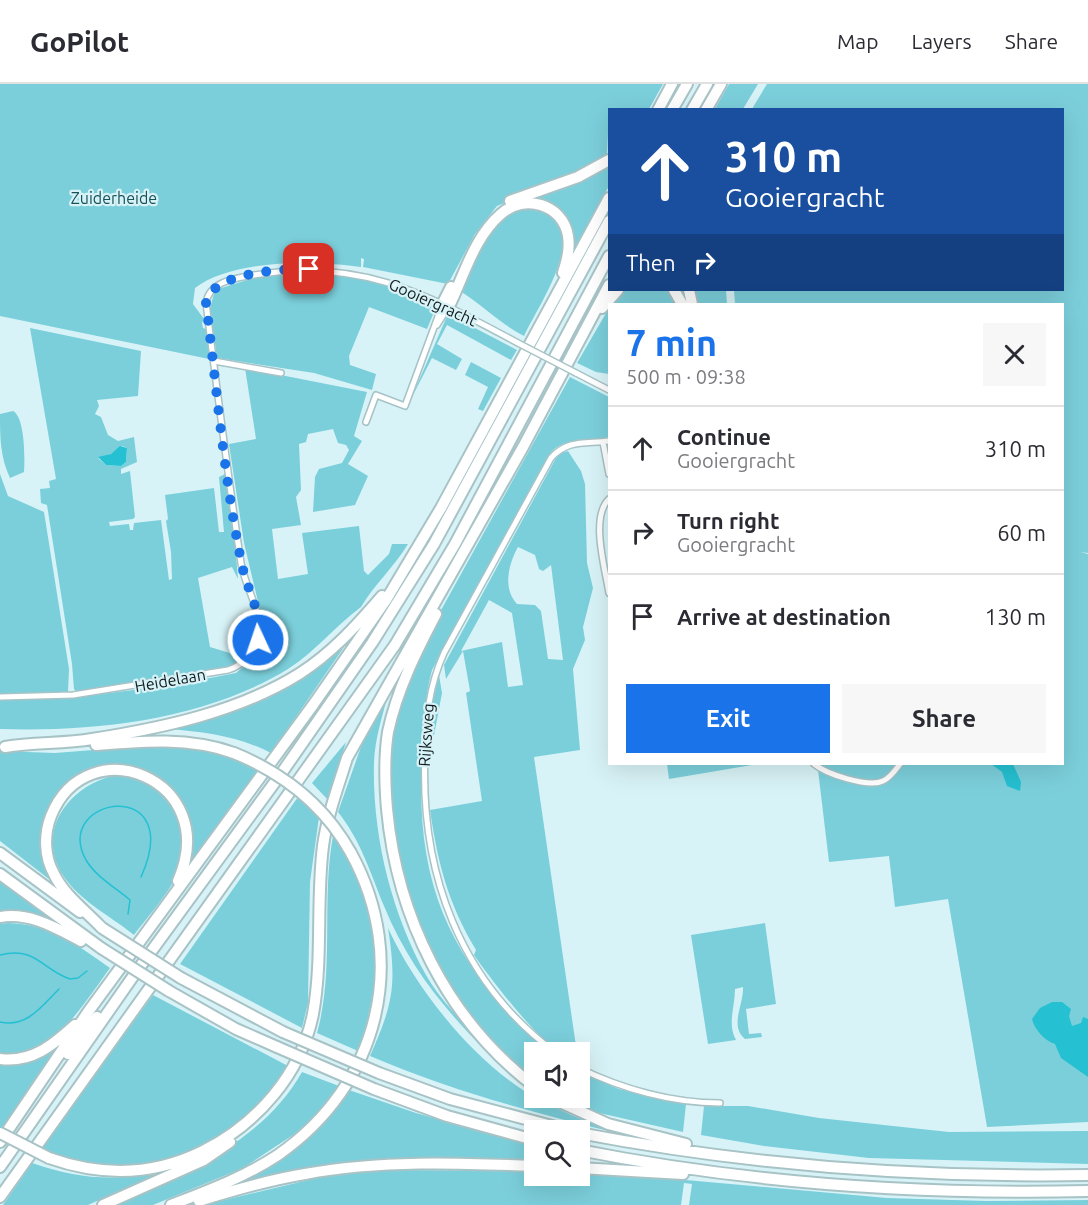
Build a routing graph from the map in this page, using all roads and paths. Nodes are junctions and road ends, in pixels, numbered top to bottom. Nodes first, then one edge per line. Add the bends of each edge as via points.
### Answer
1 (687, 84) edge
2 (707, 84) edge
3 (721, 84) edge
4 (670, 89) edge
5 (657, 108) edge
6 (673, 108) edge
7 (693, 108) edge
8 (707, 108) edge
9 (608, 161) edge
10 (608, 200) edge
11 (608, 222) edge
12 (608, 258) edge
13 (608, 287) edge
14 (617, 291) edge
15 (556, 293) junction
16 (446, 304) junction
17 (588, 324) junction
18 (214, 361) junction
19 (281, 373) dead end
20 (608, 389) edge
21 (366, 422) dead end
22 (604, 441) edge
23 (608, 467) edge
24 (608, 500) edge
25 (456, 567) junction
26 (404, 571) junction
27 (608, 586) edge
28 (0, 698) edge
29 (3, 747) edge
30 (815, 765) edge
31 (899, 765) edge
32 (0, 853) edge
33 (0, 874) edge
34 (171, 898) junction
35 (0, 917) edge
36 (319, 926) junction
37 (102, 928) junction
38 (94, 945) junction
39 (134, 975) junction
40 (88, 1012) junction
41 (544, 1042) edge
42 (0, 1059) edge
43 (590, 1072) edge
44 (524, 1078) edge
45 (720, 1103) dead end
46 (570, 1108) edge
47 (529, 1120) edge
48 (5, 1130) edge
49 (590, 1135) edge
50 (524, 1137) edge
51 (0, 1142) edge
52 (590, 1152) edge
53 (777, 1163) junction
54 (524, 1166) edge
55 (0, 1167) edge
56 (590, 1168) edge
57 (1088, 1174) edge
58 (734, 1175) junction
59 (1088, 1191) edge
60 (0, 1197) edge
61 (103, 1205) edge
62 (171, 1205) edge
63 (184, 1205) edge

1 - 6 highway
2 - 7 highway
3 - 8 highway
4 - 5 highway
9 - 16 highway via 495,211 466,254
10 - 15 highway
11 - 39 highway via 422,564 284,771
12 - 60 highway via 455,544 395,645
13 - 17 highway
14 - 17 highway
15 - 16 highway via 569,251 568,234 558,214 543,205 526,203 510,208 496,219
15 - 26 highway
16 - 18 street, Gooiergracht via 387,281 325,269 294,269 238,278 214,287 207,295
16 - 20 street, Gooiergracht, bridge
16 - 21 street via 405,406 376,394
17 - 25 highway
18 - 19 street
18 - 28 street, Heidelaan via 221,436 242,568 260,632 254,649 237,667 228,670 73,695
22 - 23 street
22 - 41 street, Rijksweg via 560,448 551,458 444,653 434,675 426,714 423,788 426,831 438,889 448,915 491,987
24 - 27 street via 602,505 599,522
25 - 36 highway via 347,758 323,845
25 - 44 highway via 397,699 388,734 389,830 409,911 440,978 479,1035
26 - 29 highway via 346,637 300,673 272,689 157,728 90,740
26 - 34 highway via 313,705
29 - 62 highway, bridge via 51,748 153,740 200,744 234,753 260,764 303,794 333,826 365,881 375,914 381,965 373,1028 344,1090 321,1117 277,1155 232,1180
30 - 31 street via 824,772 873,782 883,781
32 - 37 highway
33 - 38 highway
34 - 37 highway via 183,870 188,843 184,817 176,801 162,786 140,774 113,770 87,777 58,801 49,822 46,845 59,883
34 - 40 highway
35 - 38 highway via 40,921
36 - 48 highway, bridge via 313,1014 302,1049 282,1086 248,1121 193,1156 143,1170 85,1169 48,1158
36 - 61 highway via 321,959 316,1011 305,1050 283,1090 251,1125 204,1160
37 - 47 highway, bridge via 181,978 283,1032 450,1099
38 - 50 highway, bridge via 236,1029 374,1089 447,1116
39 - 48 highway
39 - 55 highway
40 - 42 highway via 42,1052 29,1058
40 - 48 highway
43 - 45 street via 632,1089 698,1103
46 - 53 highway via 636,1133
48 - 51 highway
49 - 53 highway
52 - 58 highway
53 - 57 highway via 916,1172
54 - 63 highway via 382,1165 337,1169 257,1184
56 - 58 highway
58 - 59 highway via 905,1188

